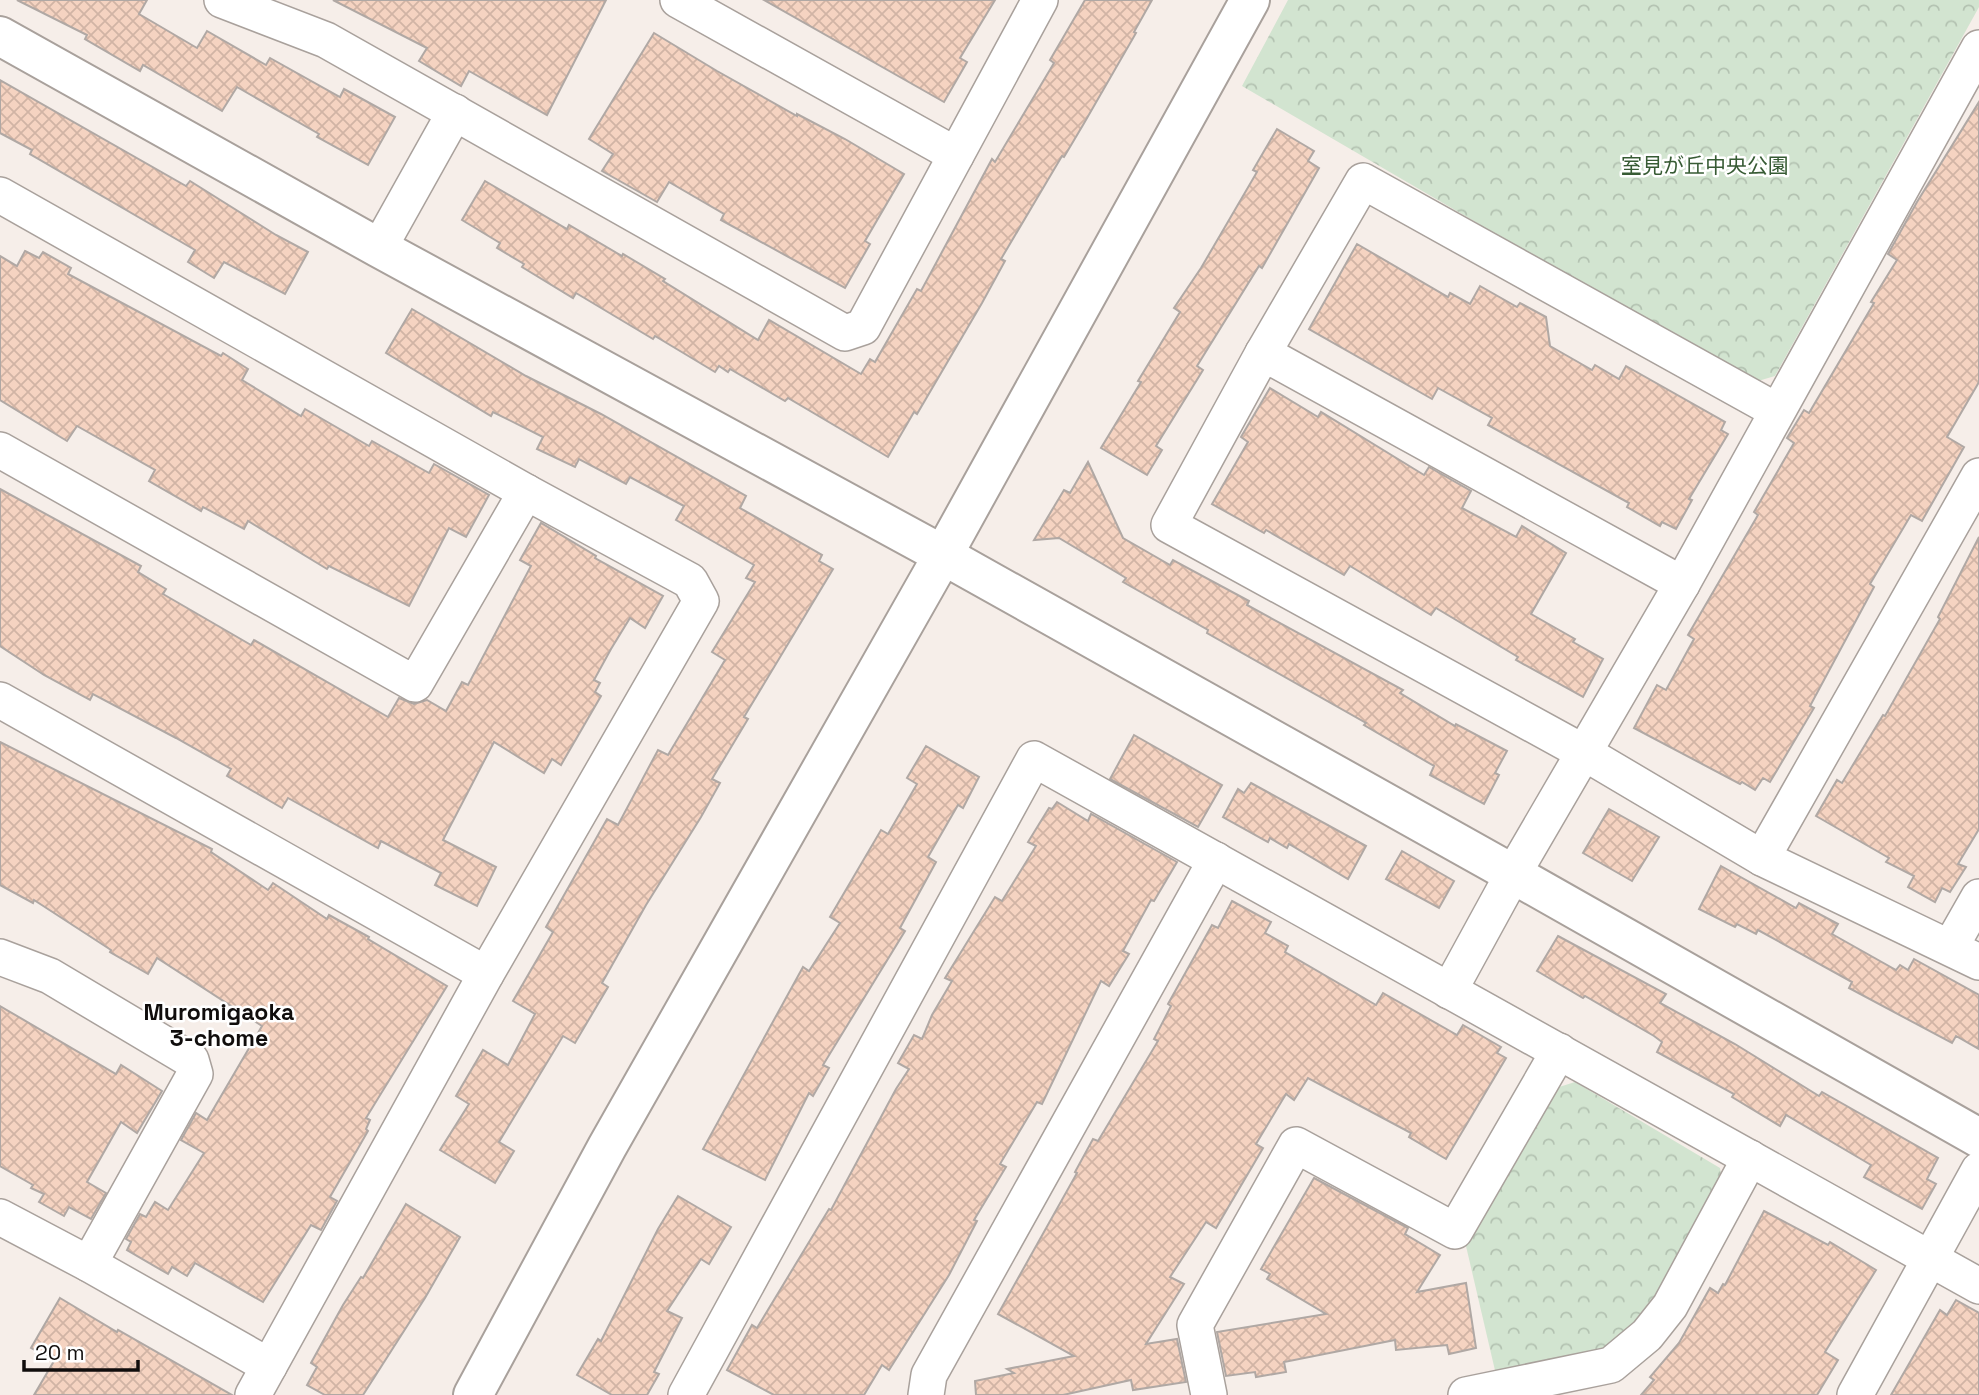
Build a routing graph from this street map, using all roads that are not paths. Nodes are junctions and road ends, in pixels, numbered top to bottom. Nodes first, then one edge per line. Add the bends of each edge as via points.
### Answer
1 (222, 0) edge
2 (678, 0) edge
3 (1040, 0) edge
4 (1250, 0) edge
5 (0, 36) edge
6 (1979, 48) edge
7 (455, 112) junction
8 (956, 156) junction
9 (0, 195) edge
10 (379, 248) junction
11 (1263, 353) junction
12 (1777, 411) junction
13 (0, 450) edge
14 (1979, 476) edge
15 (527, 492) junction
16 (943, 555) junction
17 (1682, 584) junction
18 (0, 700) edge
19 (1583, 752) junction
20 (1762, 858) junction
21 (1216, 860) junction
22 (1513, 874) junction
23 (1979, 897) edge
24 (1965, 954) edge
25 (0, 957) edge
26 (486, 974) junction
27 (1449, 991) junction
28 (1559, 1051) junction
29 (1979, 1138) edge
30 (1750, 1158) junction
31 (1979, 1170) edge
32 (0, 1217) edge
33 (1930, 1258) junction
34 (89, 1264) junction
35 (1979, 1286) edge
36 (261, 1380) edge
37 (473, 1395) edge
38 (686, 1395) edge
39 (926, 1395) edge
40 (1209, 1395) edge
41 (1466, 1395) edge
42 (1854, 1395) edge

1 - 7 street via 326,40
2 - 8 street
3 - 8 street
4 - 16 street
5 - 10 street
6 - 12 street
7 - 8 street via 845,333 863,327
7 - 10 street
9 - 15 street
10 - 16 street
11 - 12 street via 1363,181
11 - 17 street
11 - 19 street via 1168,525
12 - 17 street
13 - 15 street via 415,684
14 - 20 street
15 - 26 street via 690,581 701,601
16 - 22 street
16 - 37 street via 607,1147
17 - 19 street
18 - 26 street
19 - 20 street
19 - 22 street
20 - 24 street
21 - 27 street
21 - 38 street via 1034,759
21 - 39 street via 929,1375
22 - 27 street
22 - 29 street
23 - 24 street
25 - 34 street via 50,976 191,1060 195,1074
26 - 36 street
27 - 28 street
28 - 30 street
28 - 40 street via 1455,1231 1296,1145 1195,1325
30 - 33 street
30 - 41 street via 1670,1306 1647,1335 1611,1365
31 - 33 street
32 - 34 street
33 - 35 street
33 - 42 street
34 - 36 street

